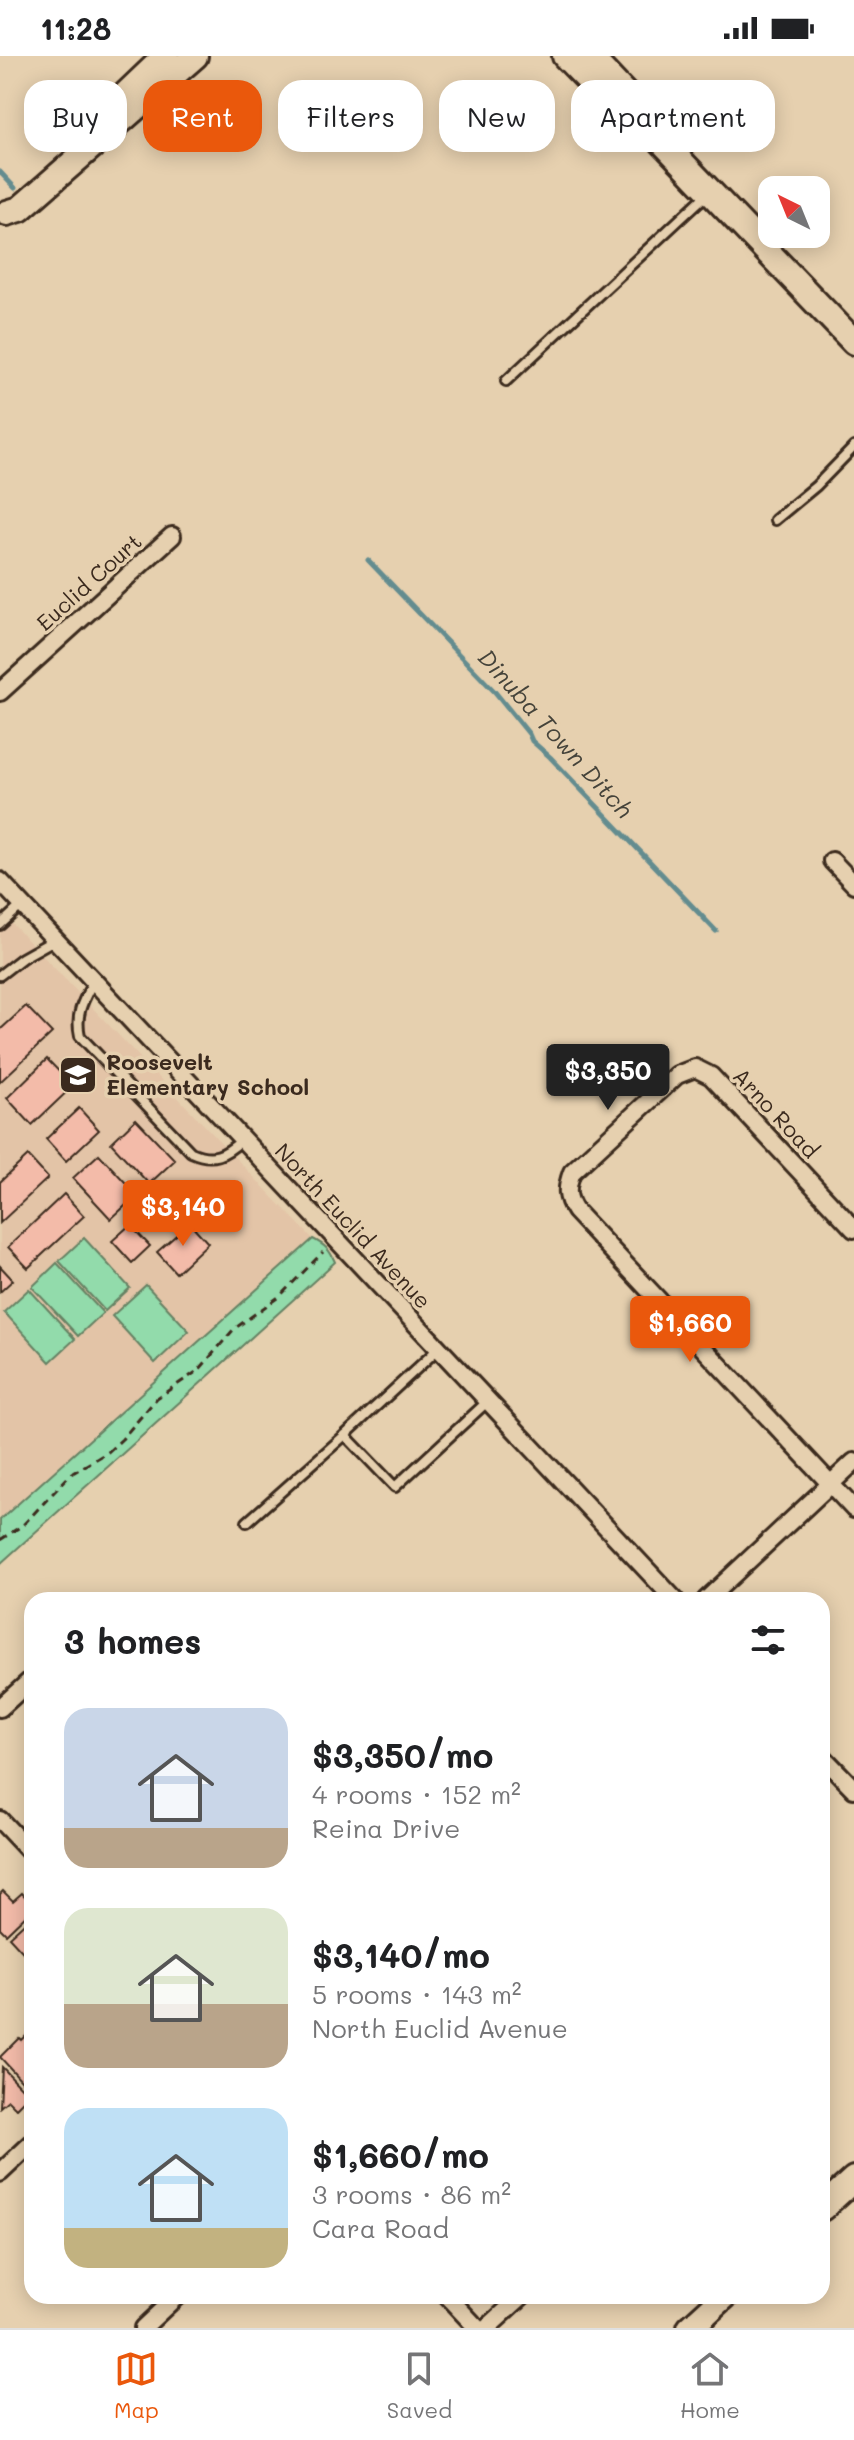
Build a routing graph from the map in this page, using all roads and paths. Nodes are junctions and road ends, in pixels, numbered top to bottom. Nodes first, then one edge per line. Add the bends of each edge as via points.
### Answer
1 (166, 56) edge
2 (195, 56) edge
3 (565, 56) edge
4 (589, 56) edge
5 (589, 80) edge
6 (612, 80) edge
7 (673, 152) edge
8 (711, 191) junction
9 (3, 216) edge
10 (854, 342) edge
11 (506, 381) dead end
12 (854, 447) edge
13 (775, 520) dead end
14 (172, 536) dead end
15 (0, 692) edge
16 (832, 861) dead end
17 (0, 881) edge
18 (854, 884) edge
19 (22, 905) junction
20 (0, 925) edge
21 (54, 940) junction
22 (0, 975) edge
23 (93, 982) junction
24 (242, 1140) junction
25 (854, 1229) edge
26 (323, 1252) dead end
27 (438, 1349) junction
28 (488, 1401) junction
29 (345, 1435) junction
30 (854, 1462) edge
31 (830, 1484) junction
32 (854, 1509) edge
33 (247, 1522) dead end
34 (0, 1540) edge
35 (667, 1592) edge
36 (715, 1592) edge
37 (24, 1686) edge
38 (0, 1708) edge
39 (830, 1764) edge
40 (854, 1789) edge
41 (0, 1820) edge
42 (24, 1846) edge
43 (24, 2150) edge
44 (0, 2173) edge
45 (854, 2179) edge
46 (830, 2201) edge
47 (168, 2304) edge
48 (454, 2304) edge
49 (513, 2304) edge
50 (716, 2304) edge
51 (143, 2328) edge
52 (477, 2328) edge
53 (487, 2328) edge
54 (690, 2328) edge

1 - 9 street via 13,199
2 - 9 street via 20,209
3 - 5 street
4 - 6 street
7 - 8 street
8 - 10 street
8 - 11 lane
12 - 13 lane
14 - 15 street, Euclid Court
16 - 18 street
17 - 19 street, North Euclid Avenue
19 - 20 lane
19 - 21 street, North Euclid Avenue
21 - 22 lane
21 - 23 street, North Euclid Avenue
23 - 24 street, North Euclid Avenue
23 - 24 lane via 81,1004 80,1036 191,1152 203,1158 221,1156
24 - 27 street, North Euclid Avenue
25 - 31 street, Arno Road via 711,1076 695,1068 677,1075 572,1172 567,1194 575,1211
26 - 34 path via 286,1290 234,1329 199,1370 151,1403 108,1452 71,1474 23,1525
27 - 28 street, North Euclid Avenue
27 - 29 lane
28 - 29 lane via 395,1487
28 - 35 street, North Euclid Avenue
29 - 33 lane
30 - 31 street
31 - 32 street
31 - 36 street
37 - 38 street
39 - 40 street
41 - 42 street
43 - 44 street
45 - 46 street
47 - 51 street
48 - 52 street
49 - 53 street
50 - 54 street

